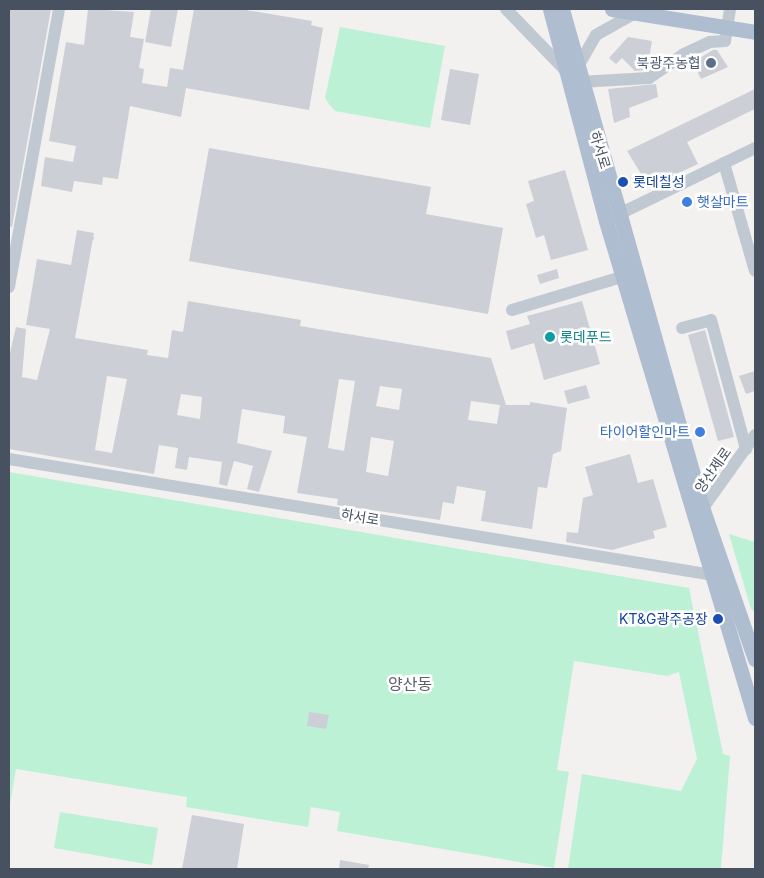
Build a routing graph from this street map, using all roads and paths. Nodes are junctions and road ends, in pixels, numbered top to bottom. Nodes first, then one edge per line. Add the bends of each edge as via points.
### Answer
1 (59, 9) edge
2 (506, 9) edge
3 (550, 9) edge
4 (562, 9) edge
5 (612, 9) edge
6 (730, 9) edge
7 (630, 11) edge
8 (727, 27) junction
9 (755, 32) edge
10 (574, 74) junction
11 (755, 148) edge
12 (724, 163) junction
13 (620, 214) junction
14 (606, 220) junction
15 (755, 271) edge
16 (629, 275) junction
17 (9, 287) edge
18 (512, 310) dead end
19 (682, 328) dead end
20 (755, 435) edge
21 (746, 449) junction
22 (9, 459) edge
23 (698, 515) junction
24 (711, 575) junction
25 (728, 577) junction
26 (755, 660) edge
27 (755, 718) edge

1 - 17 street
2 - 10 street
3 - 10 main road, 하서로
4 - 10 main road, 하서로
5 - 7 main road
6 - 8 street
7 - 8 main road
7 - 10 street via 596,35
8 - 9 main road
8 - 10 street via 725,41 710,42 684,54 649,78
10 - 13 main road, 하서로
10 - 14 main road, 하서로
11 - 12 street
12 - 13 street
12 - 15 street
13 - 14 street
13 - 16 main road, 하서로
14 - 16 main road, 하서로
16 - 18 street
16 - 23 main road, 하서로
19 - 21 street via 710,320
20 - 21 street, 양산제로
21 - 23 street, 양산제로
22 - 24 street, 하서로
23 - 24 main road, 하서로
23 - 25 main road, 하서로
24 - 25 street, 하서로
24 - 27 main road, 하서로
25 - 26 main road, 하서로

